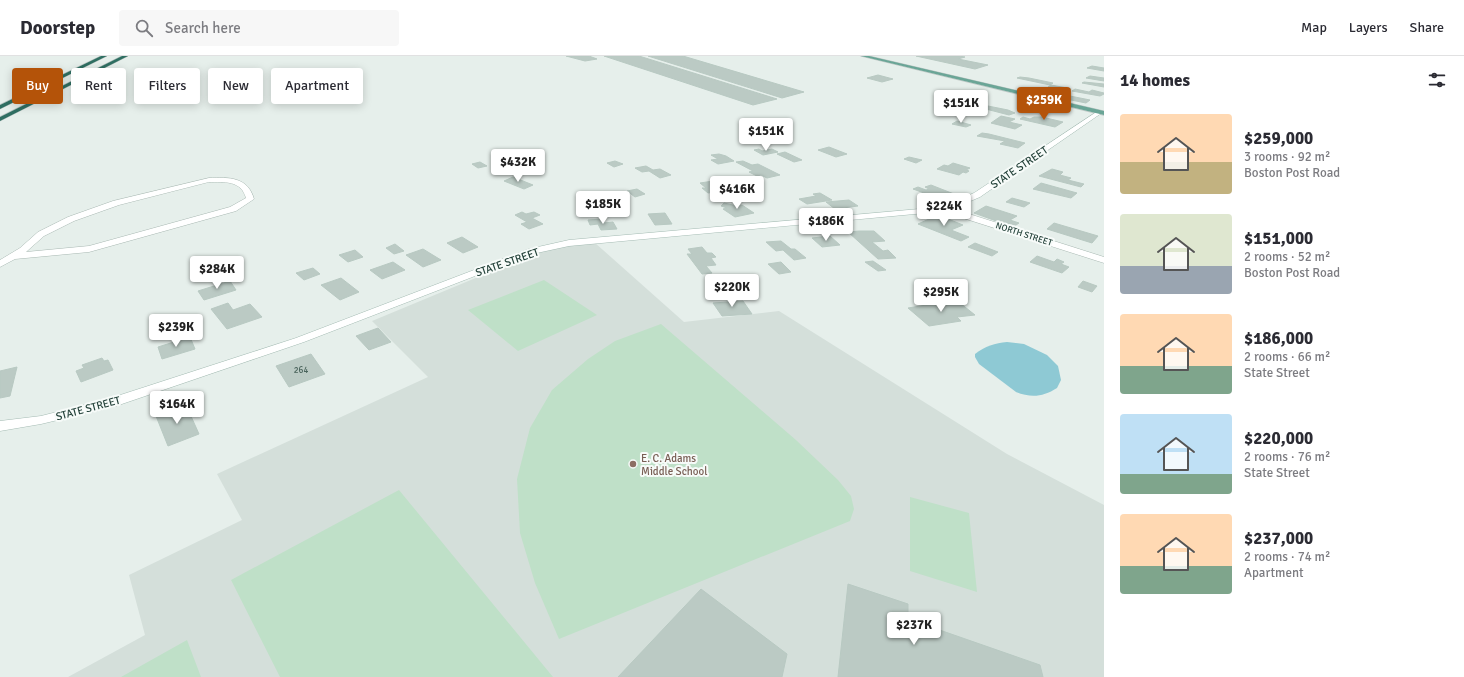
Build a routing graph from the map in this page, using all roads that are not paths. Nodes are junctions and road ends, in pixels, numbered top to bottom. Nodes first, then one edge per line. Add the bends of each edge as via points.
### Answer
1 (105, 56) edge
2 (126, 56) edge
3 (863, 56) edge
4 (0, 106) edge
5 (1103, 112) edge
6 (0, 119) edge
7 (944, 209) junction
8 (14, 256) junction
9 (1104, 260) edge
10 (0, 264) edge
11 (0, 426) edge

1 - 4 highway
2 - 6 highway
3 - 5 main road
5 - 7 street, STATE STREET via 977,196
7 - 9 street, NORTH STREET
7 - 11 street, STATE STREET via 569,243 529,252 277,348 111,403 41,420
8 - 8 street via 42,234 71,219 116,203 209,180 223,179 248,188 250,194 250,199 233,209 90,249
8 - 10 street

